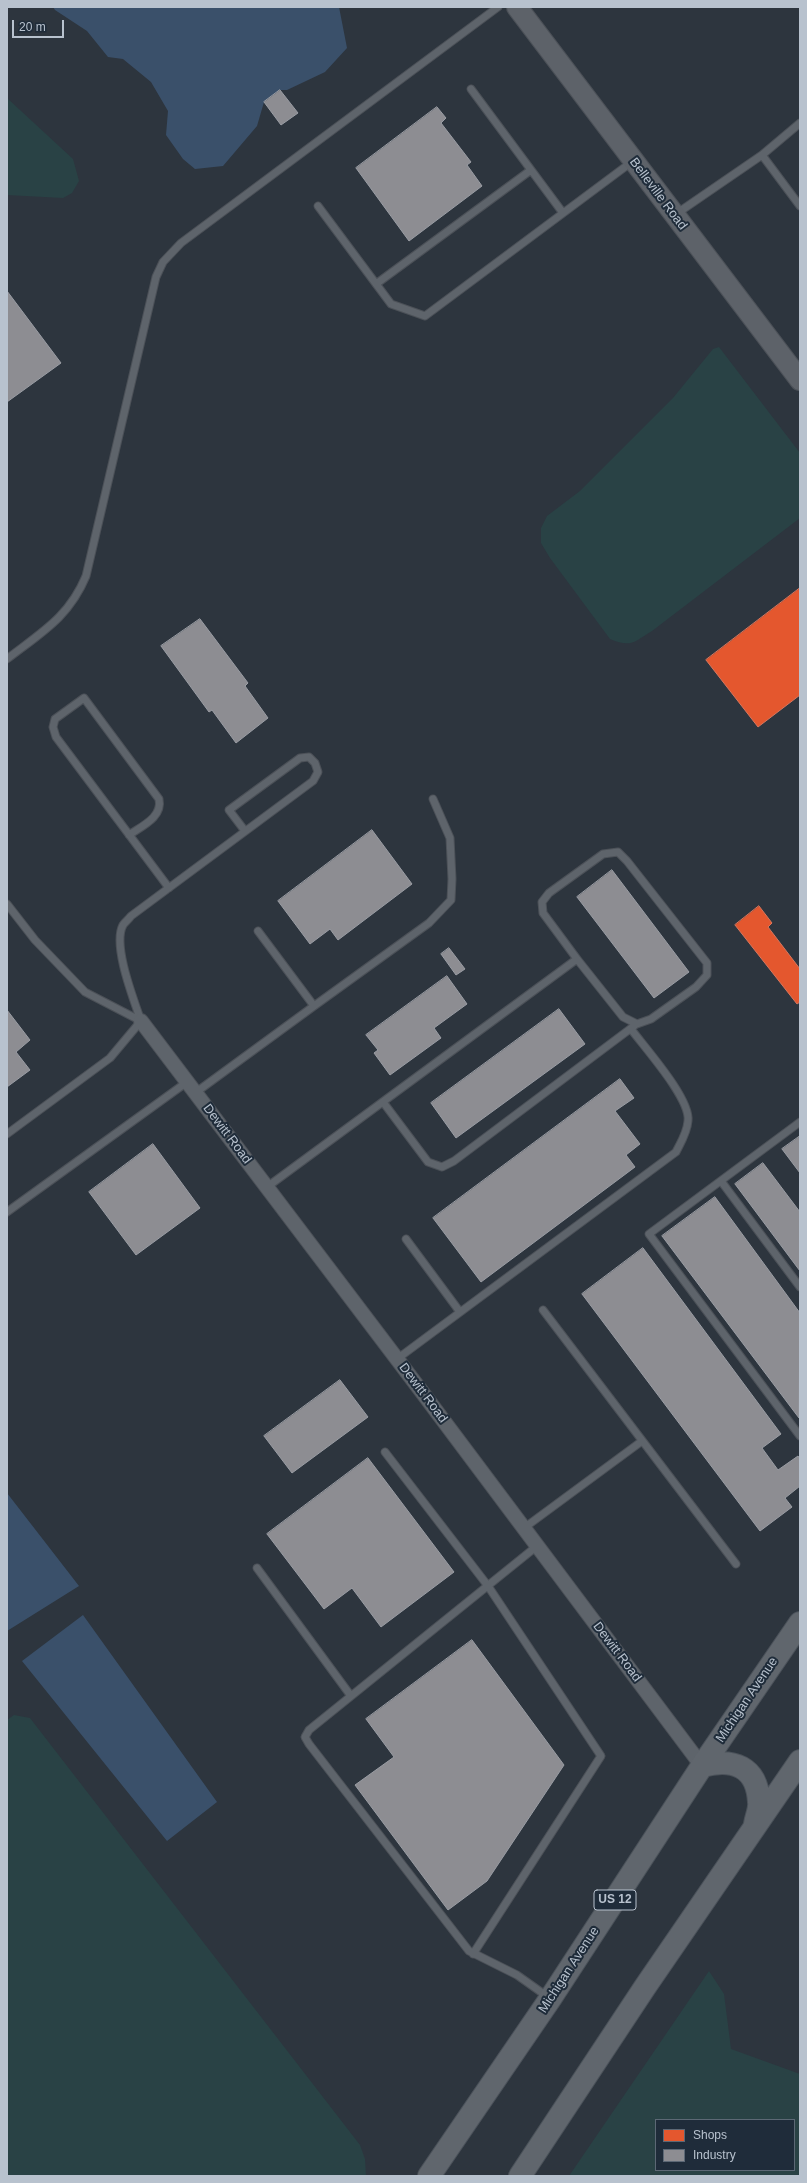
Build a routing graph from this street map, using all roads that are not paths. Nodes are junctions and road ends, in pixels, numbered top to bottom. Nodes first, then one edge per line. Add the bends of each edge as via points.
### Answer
1 (498, 7) edge
2 (517, 7) edge
3 (471, 89) dead end
4 (800, 123) edge
5 (762, 155) junction
6 (633, 161) junction
7 (531, 170) junction
8 (318, 206) dead end
9 (800, 206) edge
10 (562, 213) junction
11 (674, 216) junction
12 (376, 284) junction
13 (800, 380) edge
14 (7, 658) edge
15 (433, 799) dead end
16 (245, 831) junction
17 (129, 835) junction
18 (169, 888) junction
19 (7, 904) edge
20 (258, 931) dead end
21 (577, 959) junction
22 (314, 1006) junction
23 (141, 1021) junction
24 (638, 1024) junction
25 (631, 1029) junction
26 (187, 1082) junction
27 (196, 1093) junction
28 (383, 1102) junction
29 (800, 1122) edge
30 (7, 1134) edge
31 (720, 1181) junction
32 (267, 1187) junction
33 (7, 1212) edge
34 (406, 1239) dead end
35 (800, 1287) edge
36 (542, 1310) dead end
37 (460, 1312) junction
38 (397, 1359) junction
39 (800, 1436) edge
40 (642, 1441) junction
41 (385, 1452) dead end
42 (524, 1528) junction
43 (538, 1546) junction
44 (736, 1564) dead end
45 (257, 1568) dead end
46 (488, 1586) junction
47 (800, 1623) edge
48 (352, 1696) junction
49 (800, 1761) edge
50 (702, 1766) junction
51 (754, 1827) junction
52 (474, 1954) junction
53 (550, 1999) junction
54 (429, 2176) edge
55 (520, 2176) edge

1 - 14 lane via 181,243 163,262 156,277 86,576 68,610
2 - 6 main road, Belleville Road
3 - 7 lane
4 - 5 lane
5 - 9 lane
5 - 11 lane
6 - 10 lane
6 - 11 main road, Belleville Road
7 - 10 lane
7 - 12 lane
8 - 12 lane
10 - 12 lane via 425,316 391,304
11 - 13 main road, Belleville Road
15 - 22 lane via 450,838 451,900 429,923
16 - 16 lane via 313,781 318,772 315,763 309,757 300,758 229,810
16 - 18 lane
17 - 17 lane via 56,737 53,727 55,719 84,698 158,799 158,813
17 - 18 lane
18 - 23 lane via 131,916 123,926 120,938 124,967
19 - 23 lane via 35,940 85,992
20 - 22 lane
21 - 24 lane via 623,1017
21 - 24 lane via 543,913 542,902 549,893 603,854 618,852 707,963 706,976 696,987 651,1019
21 - 28 lane
22 - 27 lane
23 - 26 street, Dewitt Road
23 - 30 lane via 110,1058
24 - 25 lane
25 - 28 lane via 454,1161 442,1167 428,1162
25 - 37 lane via 687,1108 685,1132 676,1152
26 - 27 street, Dewitt Road
26 - 33 lane
27 - 32 street, Dewitt Road
28 - 32 lane
29 - 31 lane
31 - 35 lane
31 - 39 lane via 649,1234
32 - 38 street, Dewitt Road
34 - 37 lane
36 - 40 lane
37 - 38 lane
38 - 42 street, Dewitt Road
40 - 42 lane
40 - 44 lane
41 - 46 lane
42 - 43 street, Dewitt Road
43 - 46 lane
43 - 50 street, Dewitt Road
45 - 48 lane
46 - 48 lane
46 - 52 lane via 601,1756
47 - 50 main road, Michigan Avenue / US 12
48 - 52 lane via 309,1730 306,1737 308,1744 469,1951
49 - 51 main road
50 - 51 main road via 728,1762 737,1764 755,1782 759,1803
50 - 53 main road, Michigan Avenue / US 12
51 - 55 main road
52 - 53 lane via 517,1975
53 - 54 main road, Michigan Avenue / US 12

